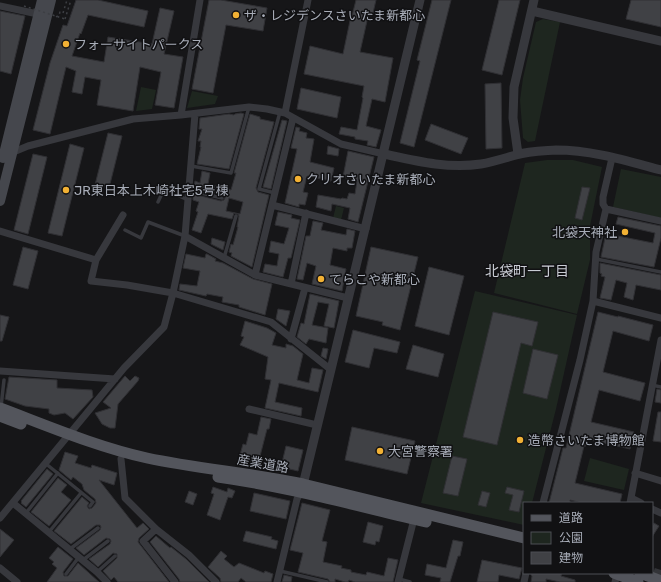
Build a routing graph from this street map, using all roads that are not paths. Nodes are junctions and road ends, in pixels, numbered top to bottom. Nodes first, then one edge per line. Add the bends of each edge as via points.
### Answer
1 (35, 0) edge
2 (42, 0) edge
3 (51, 0) edge
4 (200, 0) edge
5 (308, 0) edge
6 (420, 0) edge
7 (534, 0) edge
8 (0, 6) edge
9 (532, 11) junction
10 (33, 13) junction
11 (661, 41) edge
12 (22, 76) junction
13 (249, 107) junction
14 (282, 113) junction
15 (196, 114) junction
16 (181, 115) junction
17 (293, 118) junction
18 (384, 154) junction
19 (518, 154) junction
20 (5, 156) edge
21 (612, 158) junction
22 (191, 166) junction
23 (661, 170) edge
24 (0, 171) edge
25 (189, 190) junction
26 (276, 193) junction
27 (222, 198) dead end
28 (188, 200) junction
29 (0, 201) edge
30 (158, 202) dead end
31 (272, 205) junction
32 (606, 209) junction
33 (306, 213) junction
34 (123, 214) dead end
35 (236, 216) dead end
36 (661, 221) edge
37 (366, 229) junction
38 (126, 230) dead end
39 (0, 231) edge
40 (184, 236) junction
41 (224, 258) junction
42 (596, 259) junction
43 (96, 260) junction
44 (661, 272) edge
45 (255, 275) junction
46 (291, 284) junction
47 (305, 288) junction
48 (173, 293) junction
49 (348, 298) junction
50 (593, 300) junction
51 (661, 318) edge
52 (291, 339) junction
53 (661, 340) edge
54 (660, 355) edge
55 (330, 369) junction
56 (0, 371) edge
57 (115, 379) junction
58 (4, 380) dead end
59 (652, 385) junction
60 (661, 387) edge
61 (0, 408) edge
62 (249, 408) dead end
63 (0, 416) edge
64 (317, 426) junction
65 (68, 437) junction
66 (121, 459) junction
67 (46, 463) junction
68 (58, 473) junction
69 (636, 473) junction
70 (661, 481) edge
71 (302, 488) junction
72 (81, 493) junction
73 (630, 500) edge
74 (543, 502) edge
75 (13, 503) junction
76 (90, 506) dead end
77 (26, 513) junction
78 (0, 518) edge
79 (414, 519) junction
80 (98, 528) dead end
81 (156, 529) junction
82 (49, 532) junction
83 (523, 538) edge
84 (108, 541) dead end
85 (523, 546) edge
86 (70, 549) junction
87 (115, 556) dead end
88 (81, 558) junction
89 (0, 568) edge
90 (280, 571) junction
91 (97, 572) junction
92 (66, 574) dead end
93 (643, 574) edge
94 (615, 576) edge
95 (399, 580) edge
96 (660, 580) edge
97 (104, 581) edge
98 (17, 582) edge
99 (175, 582) edge
100 (216, 582) edge
101 (277, 582) edge
102 (327, 582) edge
103 (410, 582) edge
104 (638, 582) edge

1 - 10 main road
2 - 12 main road
3 - 20 main road
4 - 16 street
5 - 14 street
6 - 18 street
7 - 9 street
8 - 10 street
9 - 11 street
9 - 19 street via 514,87 513,118
10 - 12 main road
12 - 20 main road
13 - 14 street
13 - 15 street
13 - 22 lane via 231,173
14 - 17 street
14 - 26 lane via 259,189
15 - 16 street
15 - 22 street
16 - 20 street via 133,119 28,146
17 - 18 street via 341,144
17 - 26 street
18 - 19 street via 443,166 481,164
18 - 37 street
19 - 21 street via 556,150
20 - 24 main road
20 - 29 main road
21 - 23 street
21 - 32 street via 603,197
22 - 25 street
25 - 27 lane
25 - 28 street
26 - 31 street
28 - 30 lane via 164,189
28 - 40 street
31 - 33 street
31 - 45 street
32 - 36 street
32 - 42 street
33 - 37 street
33 - 46 street
34 - 43 street
35 - 41 lane
37 - 49 street
38 - 40 lane via 141,238 148,222
39 - 43 street
40 - 41 street
40 - 48 street
41 - 45 street
42 - 44 lane
42 - 50 street
43 - 48 street via 91,281
45 - 46 street
46 - 47 street
47 - 49 street
47 - 52 street
48 - 52 street via 271,322
48 - 57 street via 164,327
49 - 55 street
50 - 51 street
50 - 74 street
52 - 55 street
53 - 54 street
54 - 59 street
55 - 64 street
56 - 57 street
57 - 65 street
58 - 61 lane
59 - 60 lane
59 - 69 street
61 - 65 main road, 産業道路
62 - 64 street
63 - 65 main road, 産業道路
64 - 71 street
65 - 66 main road, 産業道路
65 - 67 street
65 - 71 main road, 産業道路 via 146,458 267,477
66 - 71 main road, 産業道路 via 169,470
66 - 81 street via 125,498
67 - 68 lane
67 - 75 street
68 - 72 lane
68 - 77 lane
69 - 70 street
69 - 73 street
71 - 79 main road, 産業道路
71 - 83 main road, 産業道路
71 - 90 street via 297,499
72 - 76 lane via 93,502
72 - 82 lane
75 - 77 street
75 - 78 street
77 - 82 street
79 - 85 main road, 産業道路
79 - 95 street
80 - 86 lane
81 - 99 street via 143,541
81 - 100 street via 189,555
82 - 86 street
84 - 88 lane
86 - 88 street
87 - 91 lane
88 - 91 street
88 - 92 lane
89 - 98 street
90 - 101 street
90 - 102 lane
91 - 97 street
93 - 96 main road
94 - 104 main road
95 - 103 lane

